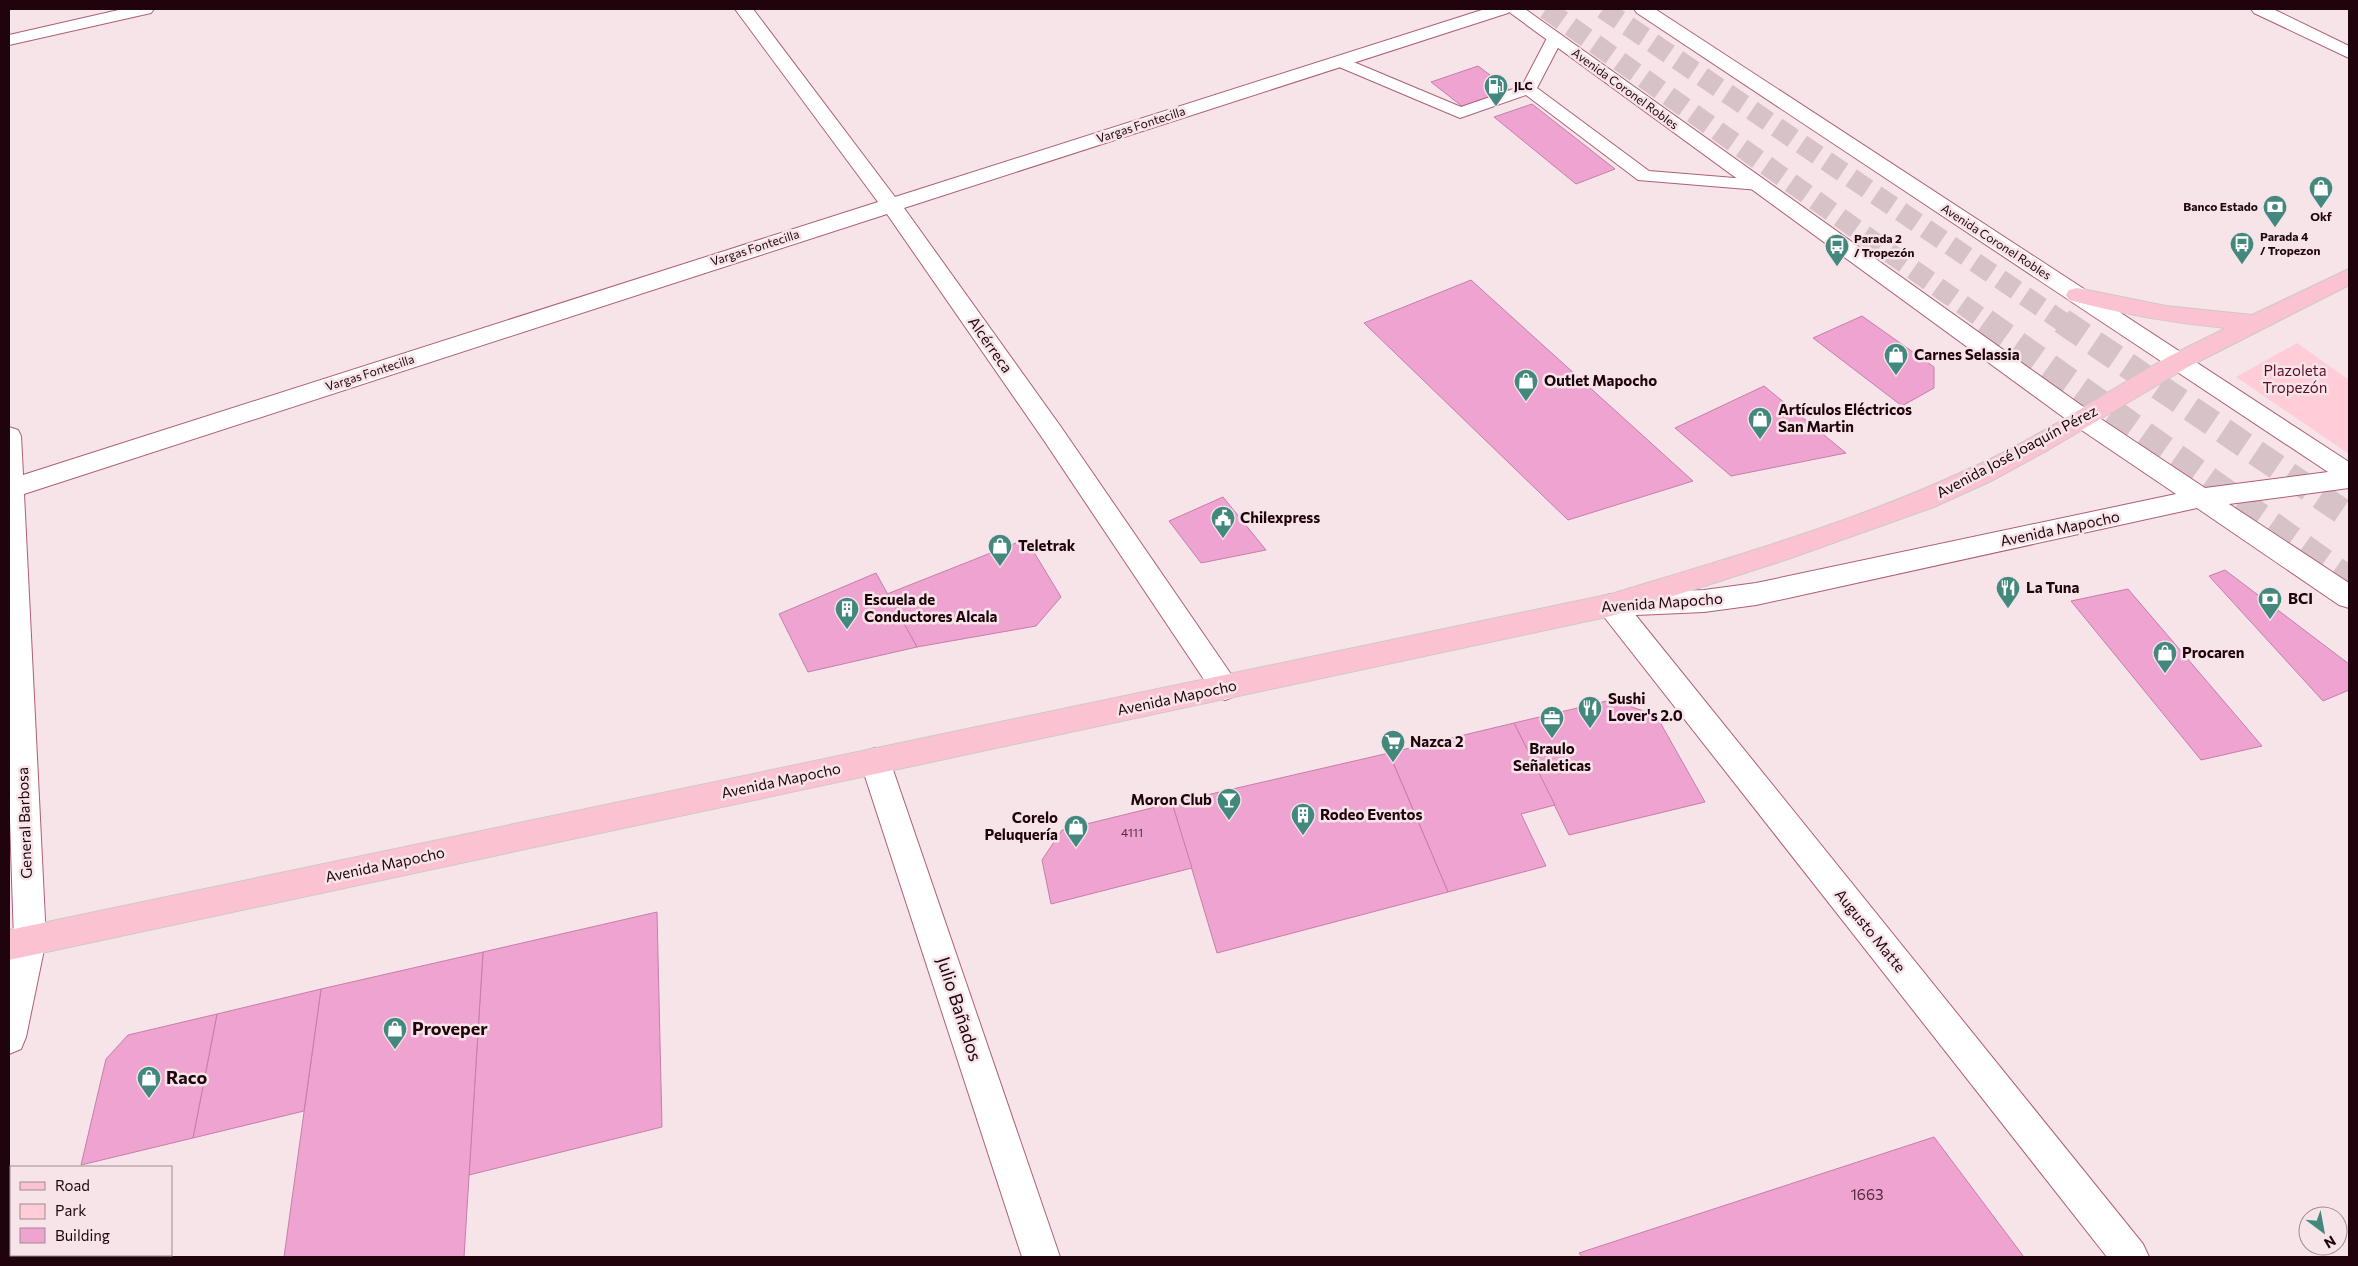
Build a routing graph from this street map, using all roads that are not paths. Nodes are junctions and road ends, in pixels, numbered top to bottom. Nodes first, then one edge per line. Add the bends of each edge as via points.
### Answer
1 (145, 9) edge
2 (744, 9) edge
3 (1502, 9) edge
4 (1514, 9) edge
5 (1643, 9) edge
6 (2260, 9) edge
7 (1555, 38) junction
8 (9, 40) edge
9 (2349, 53) edge
10 (1338, 62) junction
11 (1528, 89) junction
12 (1759, 185) junction
13 (890, 205) junction
14 (2349, 276) edge
15 (2076, 295) junction
16 (2258, 323) junction
17 (2178, 362) junction
18 (2083, 418) junction
19 (9, 436) edge
20 (2349, 474) edge
21 (2349, 479) edge
22 (10, 489) edge
23 (2201, 498) junction
24 (2349, 597) edge
25 (1611, 605) junction
26 (1225, 688) junction
27 (875, 761) junction
28 (19, 942) edge
29 (9, 1037) edge
30 (1041, 1257) edge
31 (2130, 1257) edge

1 - 8 street
2 - 13 street, Alcérreca
3 - 10 street, Vargas Fontecilla
4 - 7 street, Avenida Coronel Robles
5 - 15 street, Avenida Coronel Robles
6 - 9 street
7 - 11 lane
7 - 12 street, Avenida Coronel Robles
10 - 11 lane via 1460,113
10 - 13 street, Vargas Fontecilla
11 - 12 lane via 1644,176
12 - 18 street, Avenida Coronel Robles
13 - 22 street, Vargas Fontecilla
13 - 26 street, Alcérreca via 1046,425
14 - 16 main road, Avenida José Joaquín Pérez
15 - 16 main road via 2167,315
15 - 17 street, Avenida Coronel Robles
16 - 17 main road, Avenida José Joaquín Pérez
17 - 18 main road, Avenida José Joaquín Pérez
17 - 20 street, Avenida Coronel Robles
18 - 23 street, Avenida Coronel Robles
18 - 25 main road, Avenida José Joaquín Pérez via 1982,474 1925,500 1798,546
19 - 22 street, General Barbosa
21 - 23 street, Avenida Mapocho
22 - 28 street, General Barbosa
23 - 24 street, Avenida Coronel Robles
23 - 25 street, Avenida Mapocho via 1756,594 1704,601
25 - 26 main road, Avenida Mapocho
25 - 31 street, Augusto Matte
26 - 27 main road, Avenida Mapocho
27 - 28 main road, Avenida Mapocho
27 - 30 street, Julio Bañados
28 - 29 street, General Barbosa

